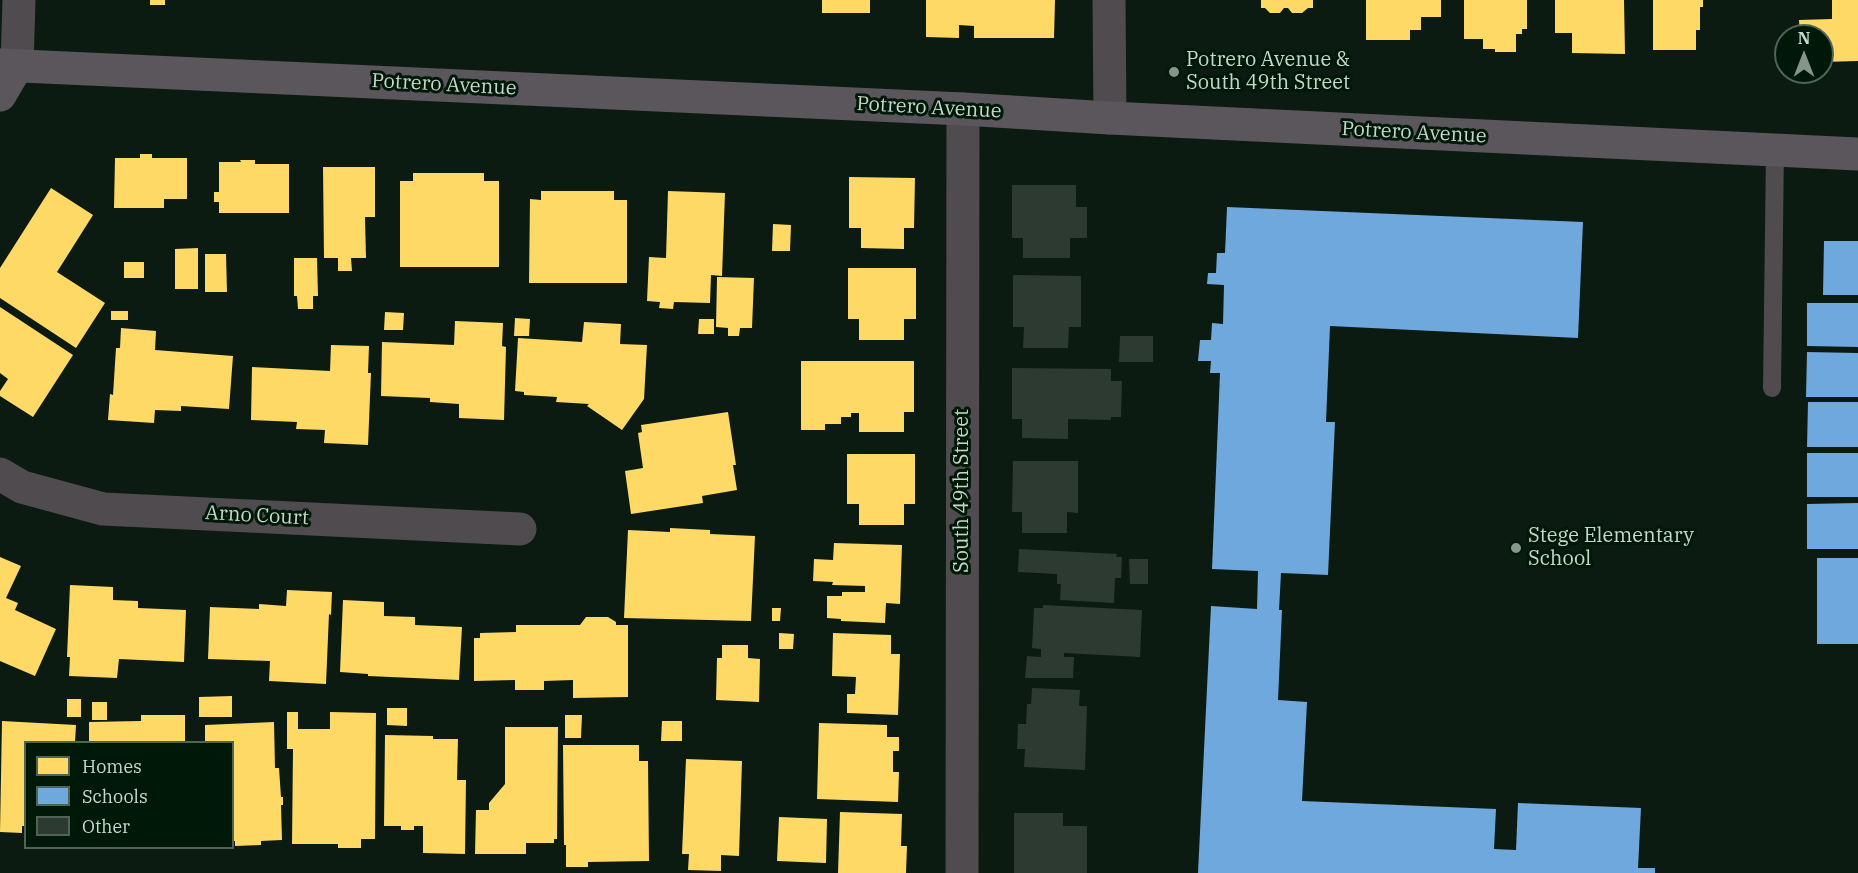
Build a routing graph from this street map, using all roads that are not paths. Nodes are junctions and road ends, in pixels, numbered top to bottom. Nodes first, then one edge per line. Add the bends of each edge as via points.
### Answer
1 (19, 0) edge
2 (1109, 0) edge
3 (9, 65) edge
4 (0, 95) edge
5 (963, 109) junction
6 (1110, 118) junction
7 (1775, 150) junction
8 (1858, 154) edge
9 (1772, 388) dead end
10 (0, 474) edge
11 (520, 529) dead end
12 (962, 873) edge

1 - 3 street
2 - 6 street
3 - 4 street
3 - 5 street, Potrero Avenue
5 - 6 street, Potrero Avenue
5 - 12 street, South 49th Street
6 - 7 street, Potrero Avenue
7 - 8 street, Potrero Avenue
7 - 9 lane
10 - 11 street, Arno Court via 22,486 103,509

